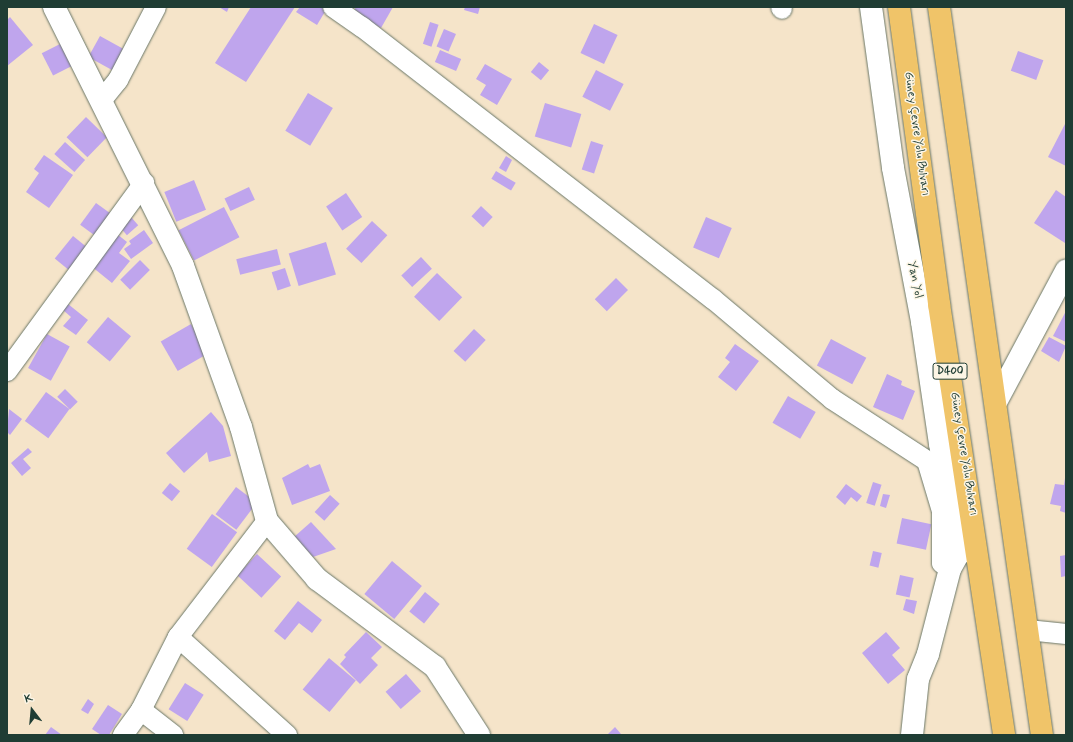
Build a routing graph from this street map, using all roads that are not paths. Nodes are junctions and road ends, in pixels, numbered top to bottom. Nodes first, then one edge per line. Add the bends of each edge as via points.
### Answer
1 (54, 7) edge
2 (156, 7) edge
3 (333, 7) edge
4 (871, 7) edge
5 (899, 7) edge
6 (939, 7) edge
7 (101, 101) junction
8 (144, 183) junction
9 (1066, 271) edge
10 (7, 371) edge
11 (996, 402) junction
12 (267, 521) junction
13 (973, 524) junction
14 (955, 561) junction
15 (1028, 630) junction
16 (1066, 634) edge
17 (178, 637) junction
18 (141, 710) junction
19 (123, 735) edge
20 (173, 735) edge
21 (287, 735) edge
22 (479, 735) edge
23 (912, 735) edge
24 (1004, 735) edge
25 (1042, 735) edge

1 - 7 street
2 - 7 street via 118,80
3 - 14 street via 688,279 832,399 927,461 942,511 942,563
4 - 14 street, Yan Yol via 893,168 922,322
5 - 13 highway, Güney Çevre Yolu Bulvarı / D400 via 939,304
6 - 11 highway
7 - 8 street
8 - 10 street
8 - 12 street via 183,266 241,427
9 - 11 street
11 - 15 highway
12 - 17 street
12 - 22 street via 317,579 435,667
13 - 14 street
13 - 24 highway, Güney Çevre Yolu Bulvarı / D400
14 - 23 street via 928,654 918,679
15 - 16 street
15 - 25 highway
17 - 18 street
17 - 21 street
18 - 19 street
18 - 20 street

